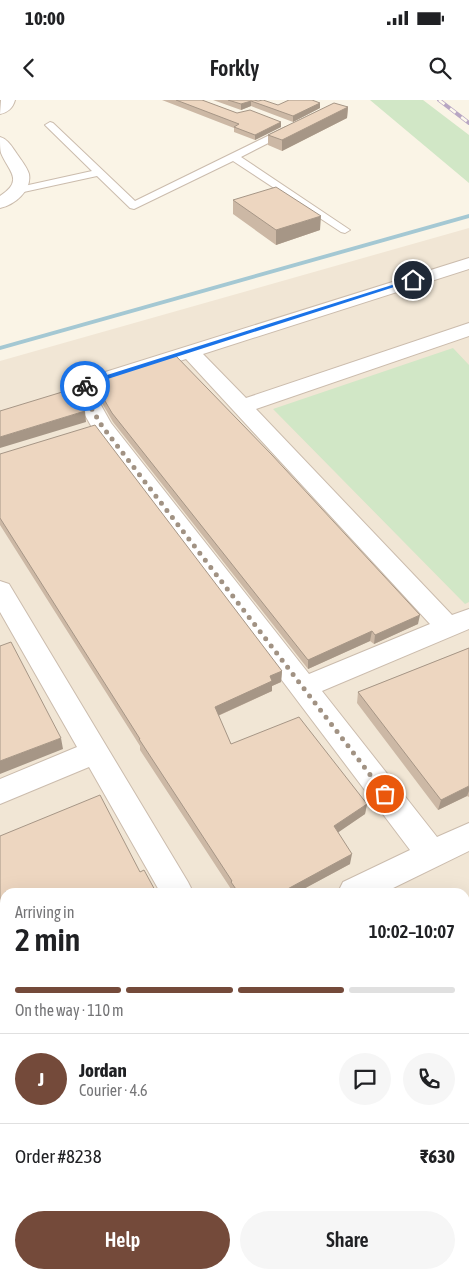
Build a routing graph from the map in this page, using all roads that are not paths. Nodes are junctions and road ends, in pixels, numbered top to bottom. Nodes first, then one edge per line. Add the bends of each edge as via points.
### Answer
1 (8, 100) edge
2 (0, 110) edge
3 (278, 121) edge
4 (50, 125) dead end
5 (0, 142) edge
6 (234, 157) junction
7 (100, 172) junction
8 (0, 188) edge
9 (19, 190) junction
10 (0, 203) edge
11 (345, 230) dead end
12 (469, 263) edge
13 (465, 337) edge
14 (190, 351) junction
15 (242, 407) junction
16 (4, 607) edge
17 (459, 622) edge
18 (303, 688) junction
19 (95, 752) junction
20 (0, 792) edge
21 (469, 836) edge
22 (432, 854) junction
23 (175, 888) edge
24 (362, 888) edge

1 - 2 street
3 - 6 lane via 299,124
4 - 7 lane
5 - 9 street via 21,174 23,183
6 - 7 lane via 134,206
6 - 11 lane
7 - 9 lane
8 - 9 street
9 - 10 street
12 - 14 street
13 - 15 street
14 - 15 street
14 - 18 street via 90,383 82,389 92,429
15 - 17 street
16 - 19 street
17 - 18 street
18 - 22 street
19 - 20 street
19 - 23 street
21 - 22 street
22 - 24 street

